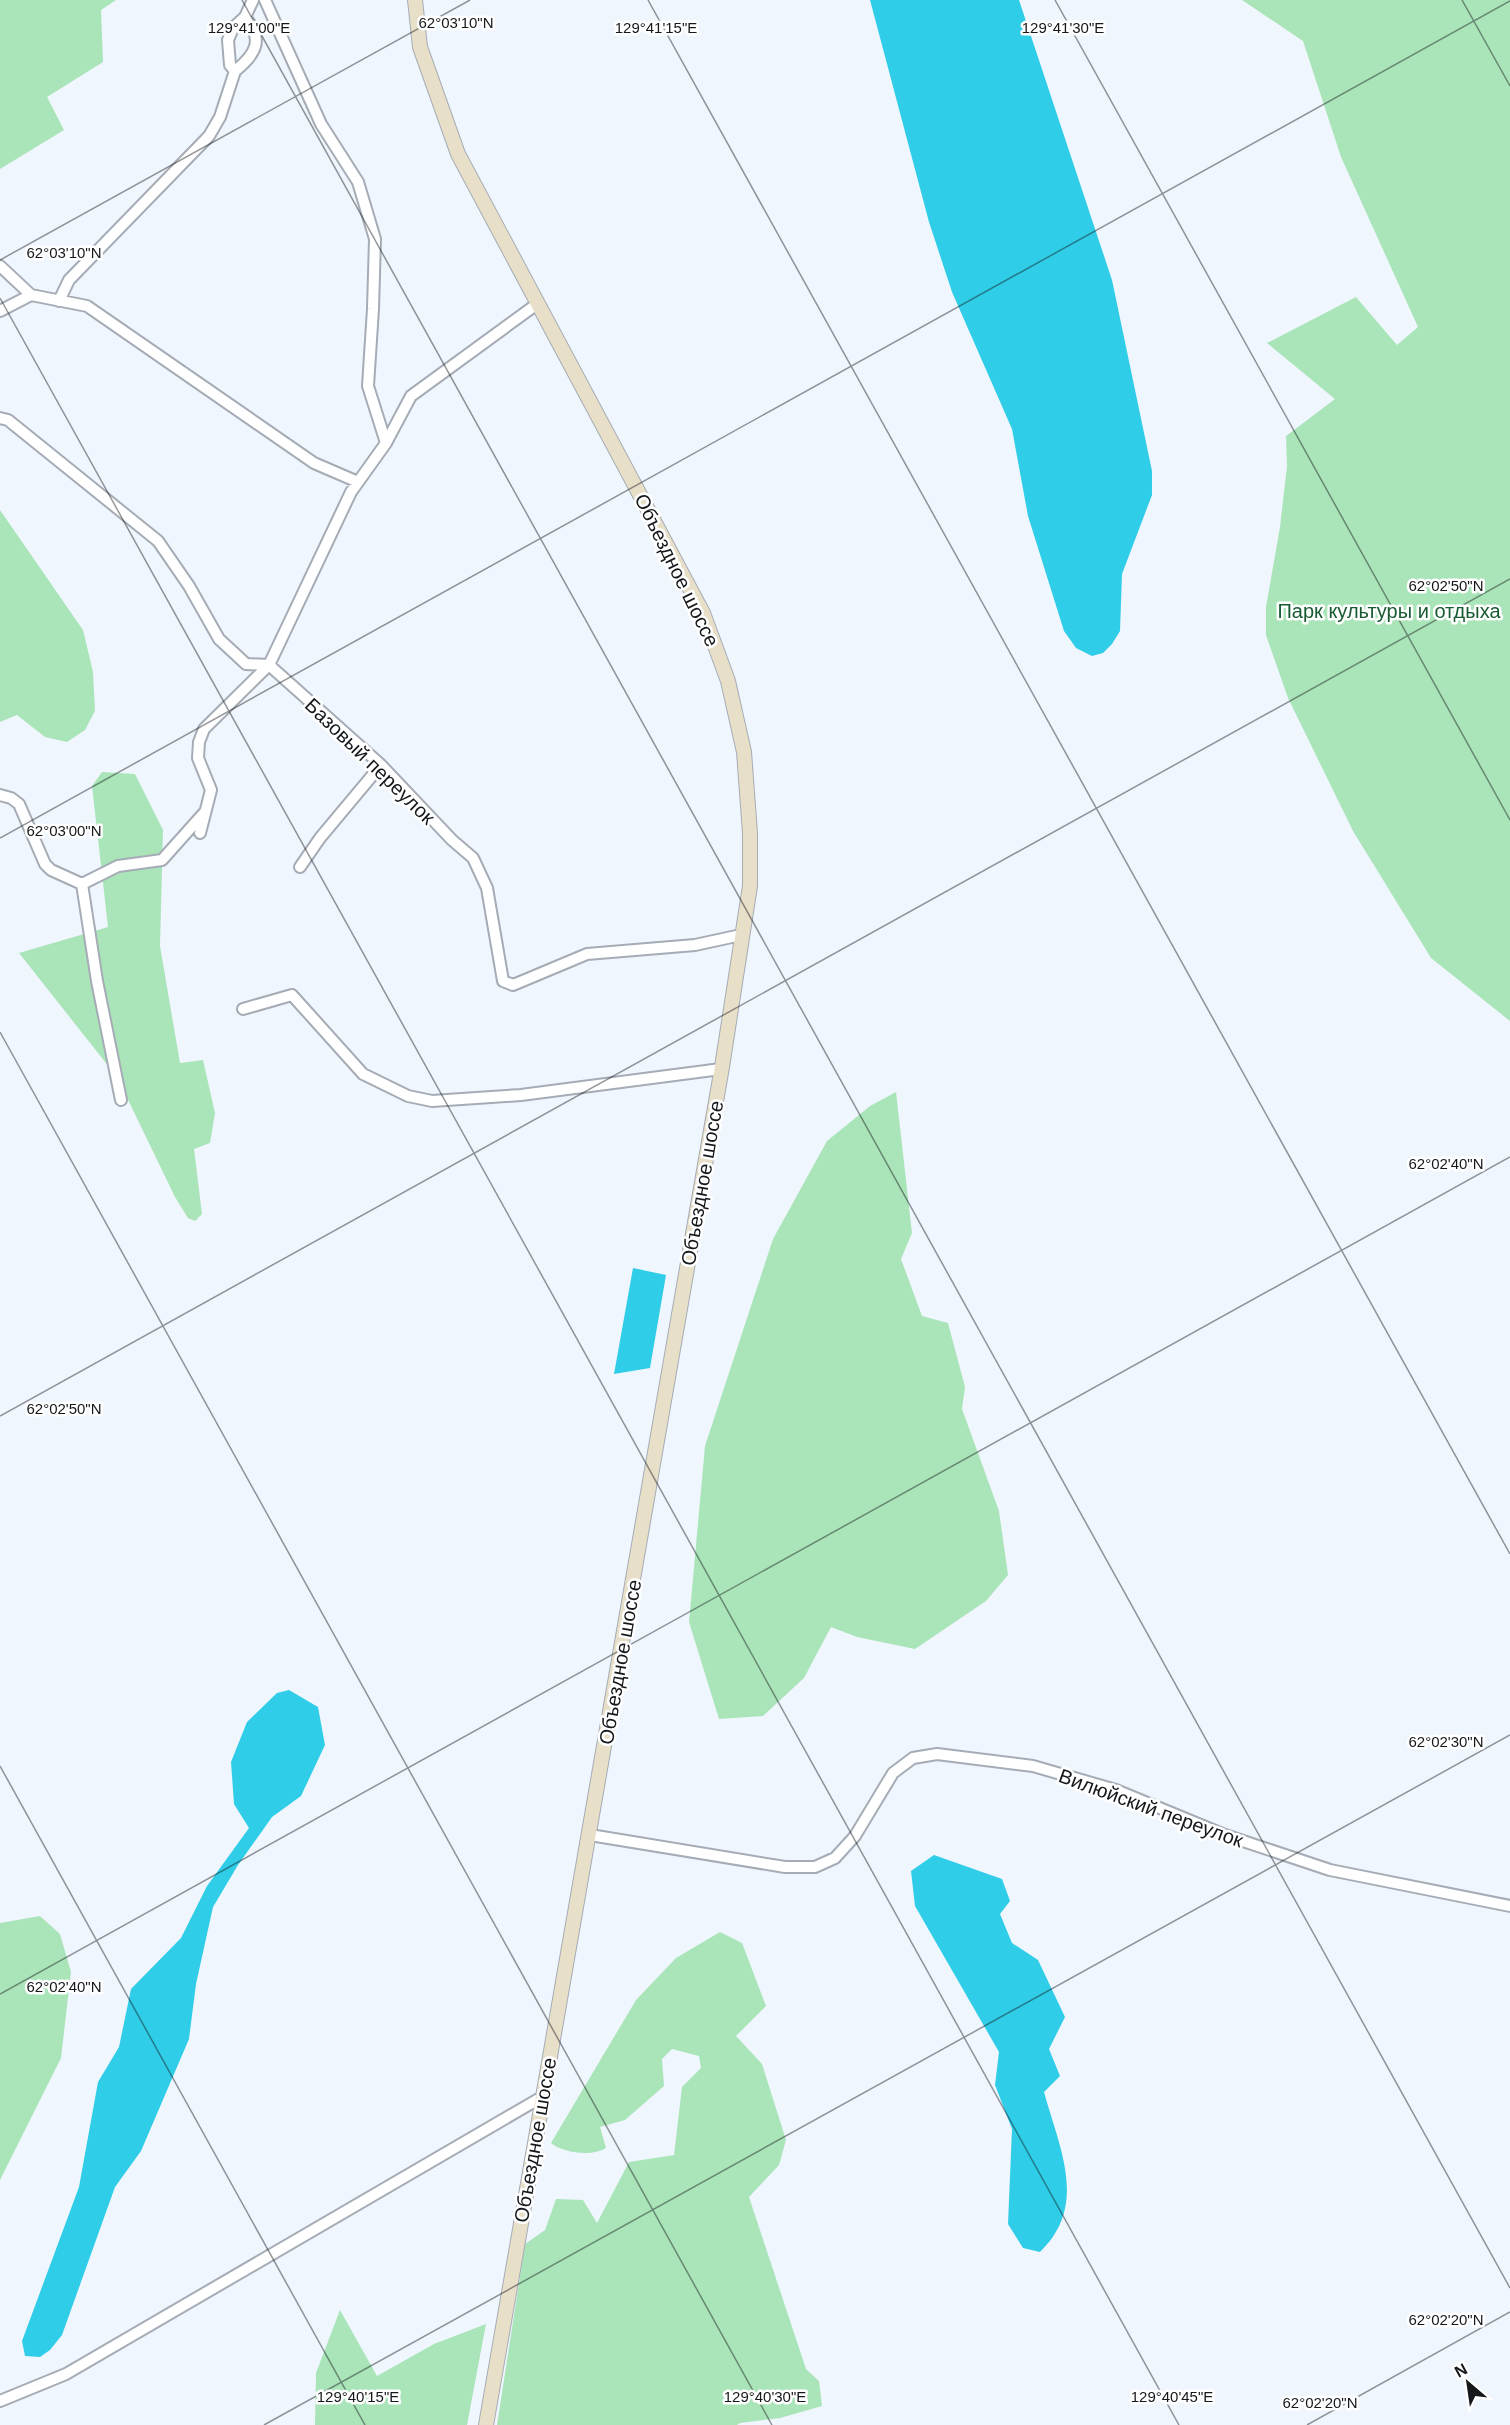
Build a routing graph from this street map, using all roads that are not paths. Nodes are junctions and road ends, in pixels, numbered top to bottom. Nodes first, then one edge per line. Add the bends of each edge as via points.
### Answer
1 (253, 0) edge
2 (265, 0) edge
3 (416, 0) edge
4 (246, 17) junction
5 (235, 71) junction
6 (0, 266) edge
7 (31, 295) junction
8 (59, 301) junction
9 (537, 304) junction
10 (0, 311) edge
11 (0, 418) edge
12 (386, 443) junction
13 (358, 482) junction
14 (268, 665) junction
15 (381, 765) junction
16 (0, 795) edge
17 (206, 811) junction
18 (200, 833) dead end
19 (300, 867) dead end
20 (82, 884) junction
21 (741, 935) junction
22 (243, 1009) dead end
23 (722, 1069) junction
24 (121, 1100) dead end
25 (590, 1835) junction
26 (1510, 1906) edge
27 (542, 2097) junction
28 (0, 2401) edge
29 (486, 2425) edge

1 - 4 street
2 - 12 street via 321,124 358,182 375,239 368,386
3 - 9 main road, Объездное шоссе via 420,48 458,154
4 - 5 street via 232,28 228,40 230,65
4 - 5 street via 256,46 253,55
5 - 8 street via 220,117 209,136 69,280
6 - 7 street
7 - 8 street
7 - 10 street
8 - 13 street via 87,306 314,463
9 - 12 street via 411,396
9 - 21 main road, Объездное шоссе via 703,613 728,681 744,752 750,833 750,886
11 - 14 street, Базовый переулок via 8,420 158,541 219,639 246,664
12 - 13 street
13 - 14 street
14 - 15 street, Базовый переулок
14 - 17 street via 204,729 198,758 211,790
15 - 19 street
15 - 21 street, Базовый переулок via 473,858 487,888 503,981 507,984 513,985 587,954 695,945
16 - 20 street via 19,804 45,864
17 - 18 street
17 - 20 street via 162,860 118,866
20 - 24 street
21 - 23 main road, Объездное шоссе
22 - 23 street via 292,995 363,1074 408,1096 432,1101 521,1095
23 - 25 main road, Объездное шоссе
25 - 26 street, Вилюйский переулок via 785,1867 815,1867 835,1857 855,1836 893,1773 913,1758 937,1754 1033,1766 1116,1790 1225,1835 1330,1870
25 - 27 main road, Объездное шоссе
27 - 28 street via 66,2374
27 - 29 main road, Объездное шоссе

